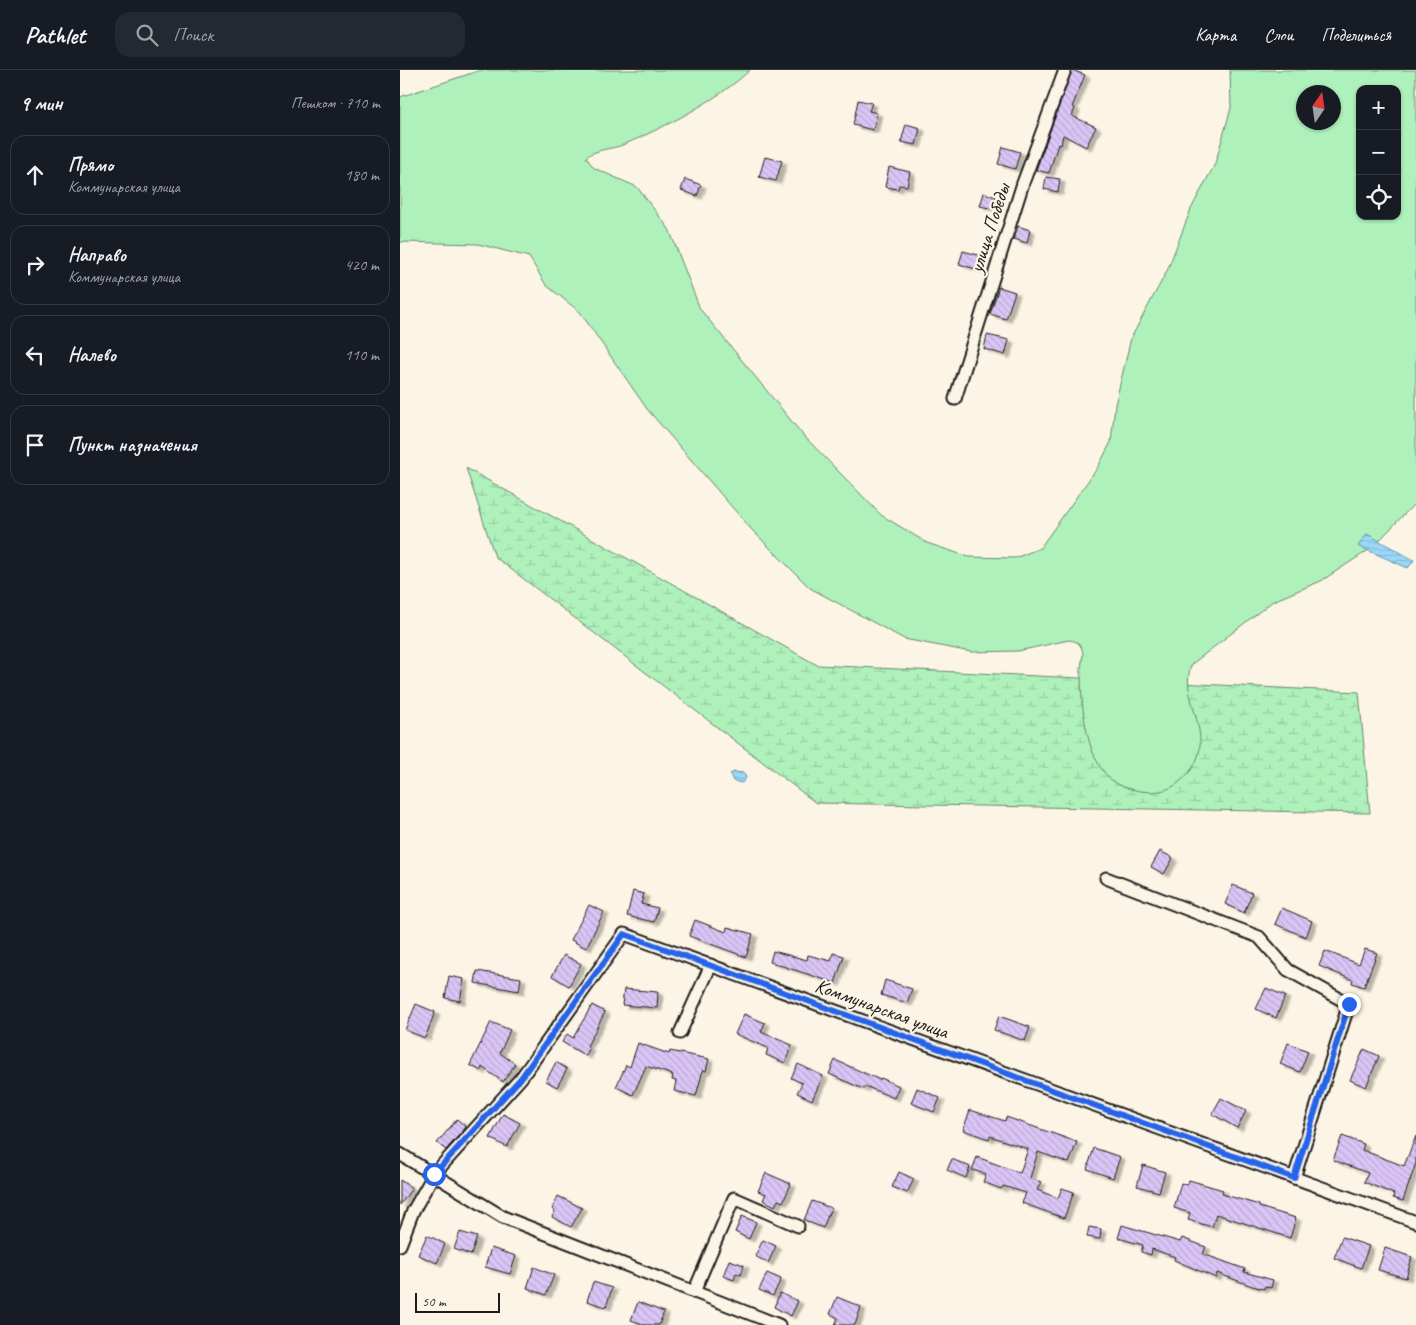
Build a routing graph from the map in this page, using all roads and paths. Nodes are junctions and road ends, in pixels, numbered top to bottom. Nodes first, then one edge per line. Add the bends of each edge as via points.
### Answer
1 (1064, 70) edge
2 (955, 399) dead end
3 (1106, 878) dead end
4 (711, 965) junction
5 (680, 1033) dead end
6 (400, 1154) edge
7 (434, 1174) junction
8 (1294, 1178) junction
9 (1416, 1222) edge
10 (798, 1226) dead end
11 (400, 1245) edge
12 (694, 1292) junction
13 (779, 1325) edge

1 - 2 street, улица Победы via 1023,184
3 - 8 street via 1259,937 1288,970 1349,1004
4 - 5 street
4 - 7 street, Коммунарская улица via 624,934 521,1078
4 - 8 street, Коммунарская улица
6 - 7 street
7 - 11 street, Коммунарская улица via 413,1211
7 - 12 street via 503,1217
8 - 9 street, Коммунарская улица
10 - 12 street via 734,1198
12 - 13 street

